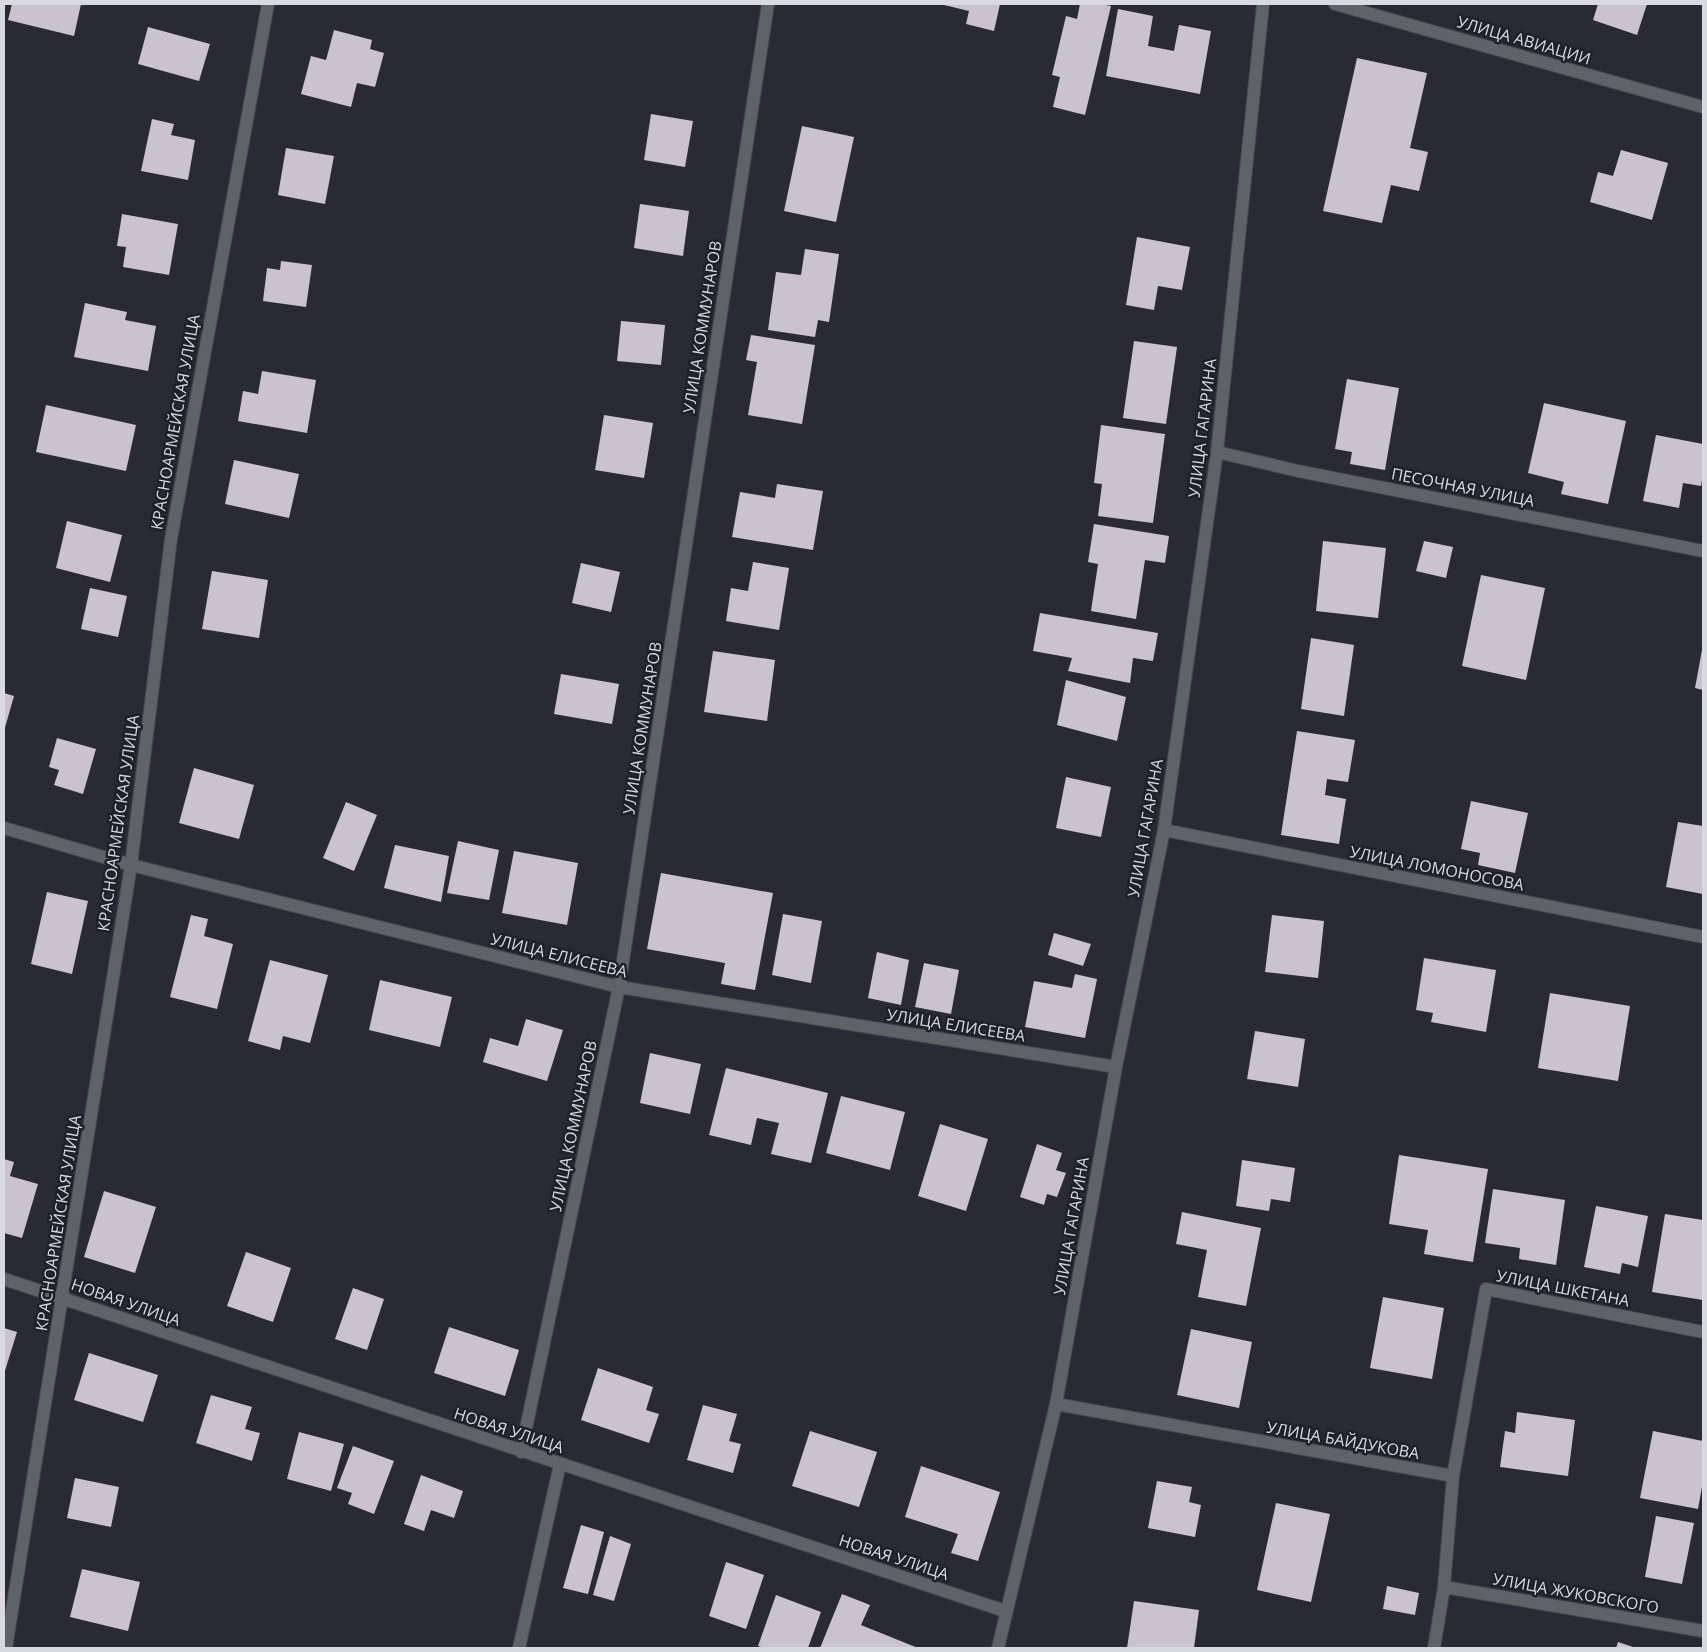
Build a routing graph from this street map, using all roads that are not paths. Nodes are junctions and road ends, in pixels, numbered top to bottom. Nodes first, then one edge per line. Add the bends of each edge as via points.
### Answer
1 (268, 4) edge
2 (768, 4) edge
3 (1263, 4) edge
4 (1335, 4) edge
5 (1703, 108) edge
6 (1217, 452) junction
7 (1703, 551) edge
8 (4, 828) edge
9 (1164, 830) junction
10 (131, 865) junction
11 (1703, 938) edge
12 (619, 987) junction
13 (1116, 1067) junction
14 (4, 1279) edge
15 (62, 1298) junction
16 (1703, 1332) edge
17 (1056, 1404) junction
18 (521, 1452) junction
19 (560, 1464) junction
20 (1453, 1476) junction
21 (1444, 1587) junction
22 (1005, 1611) junction
23 (1703, 1631) edge
24 (6, 1648) edge
25 (519, 1648) edge
26 (998, 1648) edge
27 (1434, 1648) edge

1 - 10 street, КРАСНОАРМЕЙСКАЯ УЛИЦА via 171,539
2 - 12 street, УЛИЦА КОММУНАРОВ
3 - 6 street, УЛИЦА ГАГАРИНА
4 - 5 street, УЛИЦА АВИАЦИИ
6 - 7 street, ПЕСОЧНАЯ УЛИЦА via 1298,472
6 - 9 street, УЛИЦА ГАГАРИНА
8 - 10 street, УЛИЦА ЕЛИСЕЕВА
9 - 11 street, УЛИЦА ЛОМОНОСОВА
9 - 13 street, УЛИЦА ГАГАРИНА
10 - 12 street, УЛИЦА ЕЛИСЕЕВА
10 - 15 street, КРАСНОАРМЕЙСКАЯ УЛИЦА
12 - 13 street, УЛИЦА ЕЛИСЕЕВА
12 - 18 street, УЛИЦА КОММУНАРОВ
13 - 17 street, УЛИЦА ГАГАРИНА
14 - 15 street, НОВАЯ УЛИЦА
15 - 18 street, НОВАЯ УЛИЦА
15 - 24 street, КРАСНОАРМЕЙСКАЯ УЛИЦА
16 - 20 street, УЛИЦА ШКЕТАНА via 1486,1289
17 - 20 street, УЛИЦА БАЙДУКОВА
17 - 22 street, УЛИЦА ГАГАРИНА
18 - 19 street, НОВАЯ УЛИЦА
19 - 22 street, НОВАЯ УЛИЦА
19 - 25 street
20 - 21 street
21 - 23 street, УЛИЦА ЖУКОВСКОГО
21 - 27 street
22 - 26 street, УЛИЦА ГАГАРИНА

